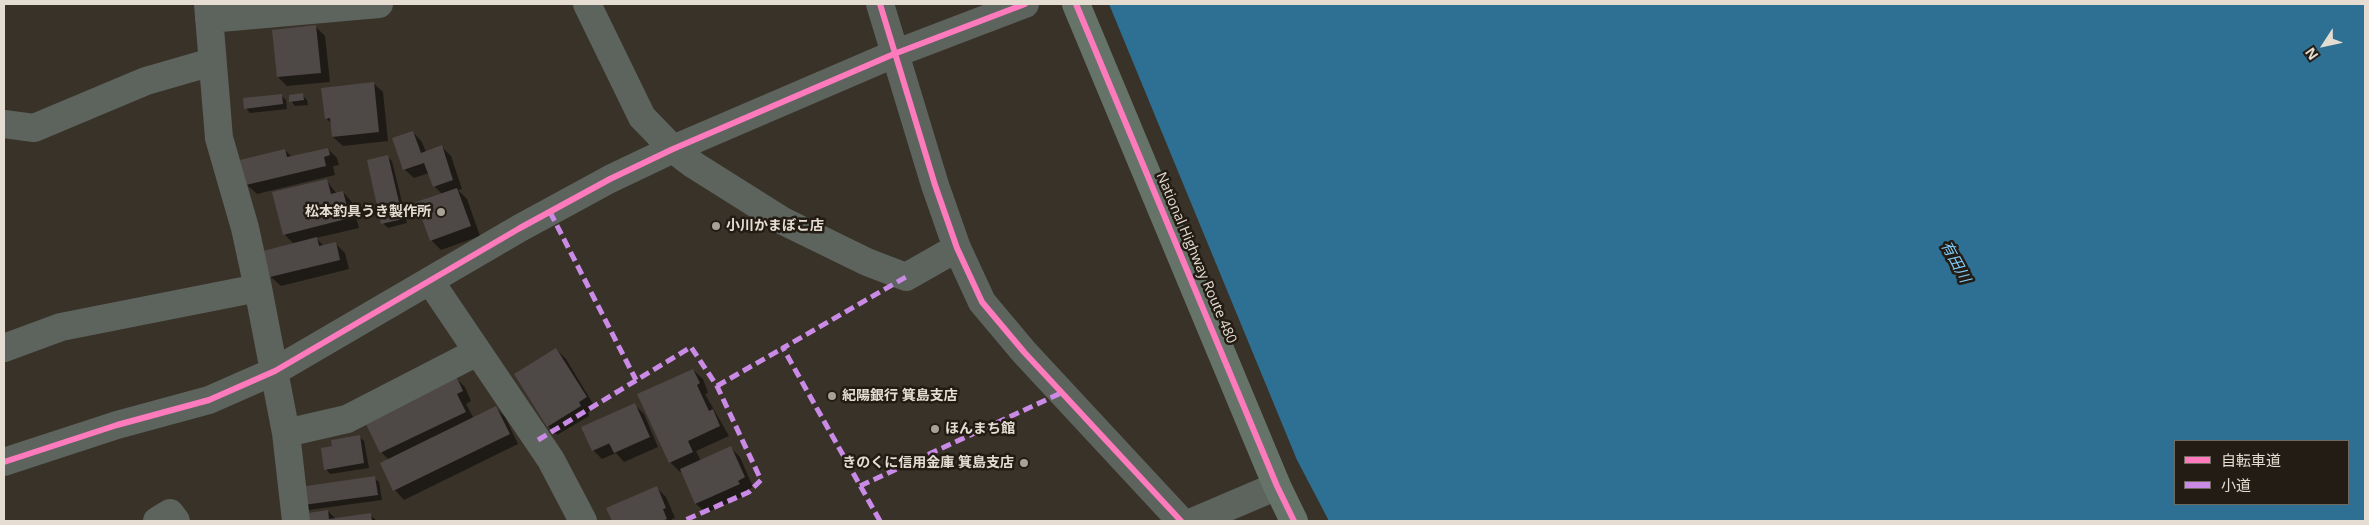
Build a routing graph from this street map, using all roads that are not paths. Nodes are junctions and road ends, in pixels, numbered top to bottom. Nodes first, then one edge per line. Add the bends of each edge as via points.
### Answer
1 (379, 4) edge
2 (587, 4) edge
3 (880, 4) edge
4 (1024, 4) edge
5 (1076, 4) edge
6 (208, 12) edge
7 (894, 54) junction
8 (212, 62) junction
9 (4, 123) edge
10 (673, 148) junction
11 (957, 248) junction
12 (430, 281) junction
13 (258, 288) junction
14 (4, 348) edge
15 (477, 352) junction
16 (275, 371) junction
17 (286, 433) junction
18 (4, 462) edge
19 (1277, 486) junction
20 (293, 520) edge
21 (157, 521) edge
22 (176, 521) edge
23 (583, 521) edge
24 (1181, 521) edge
25 (1195, 521) edge
26 (1294, 521) edge

1 - 6 street
2 - 10 street via 642,117
3 - 7 street
4 - 7 street
5 - 19 highway, National Highway Route 480
6 - 8 street
7 - 10 street
7 - 11 street
8 - 9 street via 146,81 34,128
8 - 13 street via 218,138 245,228
10 - 11 street via 784,221 867,262 906,277
10 - 12 street via 610,179
11 - 24 street via 982,302
12 - 15 street
12 - 16 street
13 - 14 street via 61,327
13 - 16 street
15 - 17 street via 347,419
15 - 23 street via 551,460
16 - 17 street
16 - 18 street via 209,400 117,425
17 - 20 street
19 - 25 street
19 - 26 highway, National Highway Route 480
21 - 22 street via 170,513

